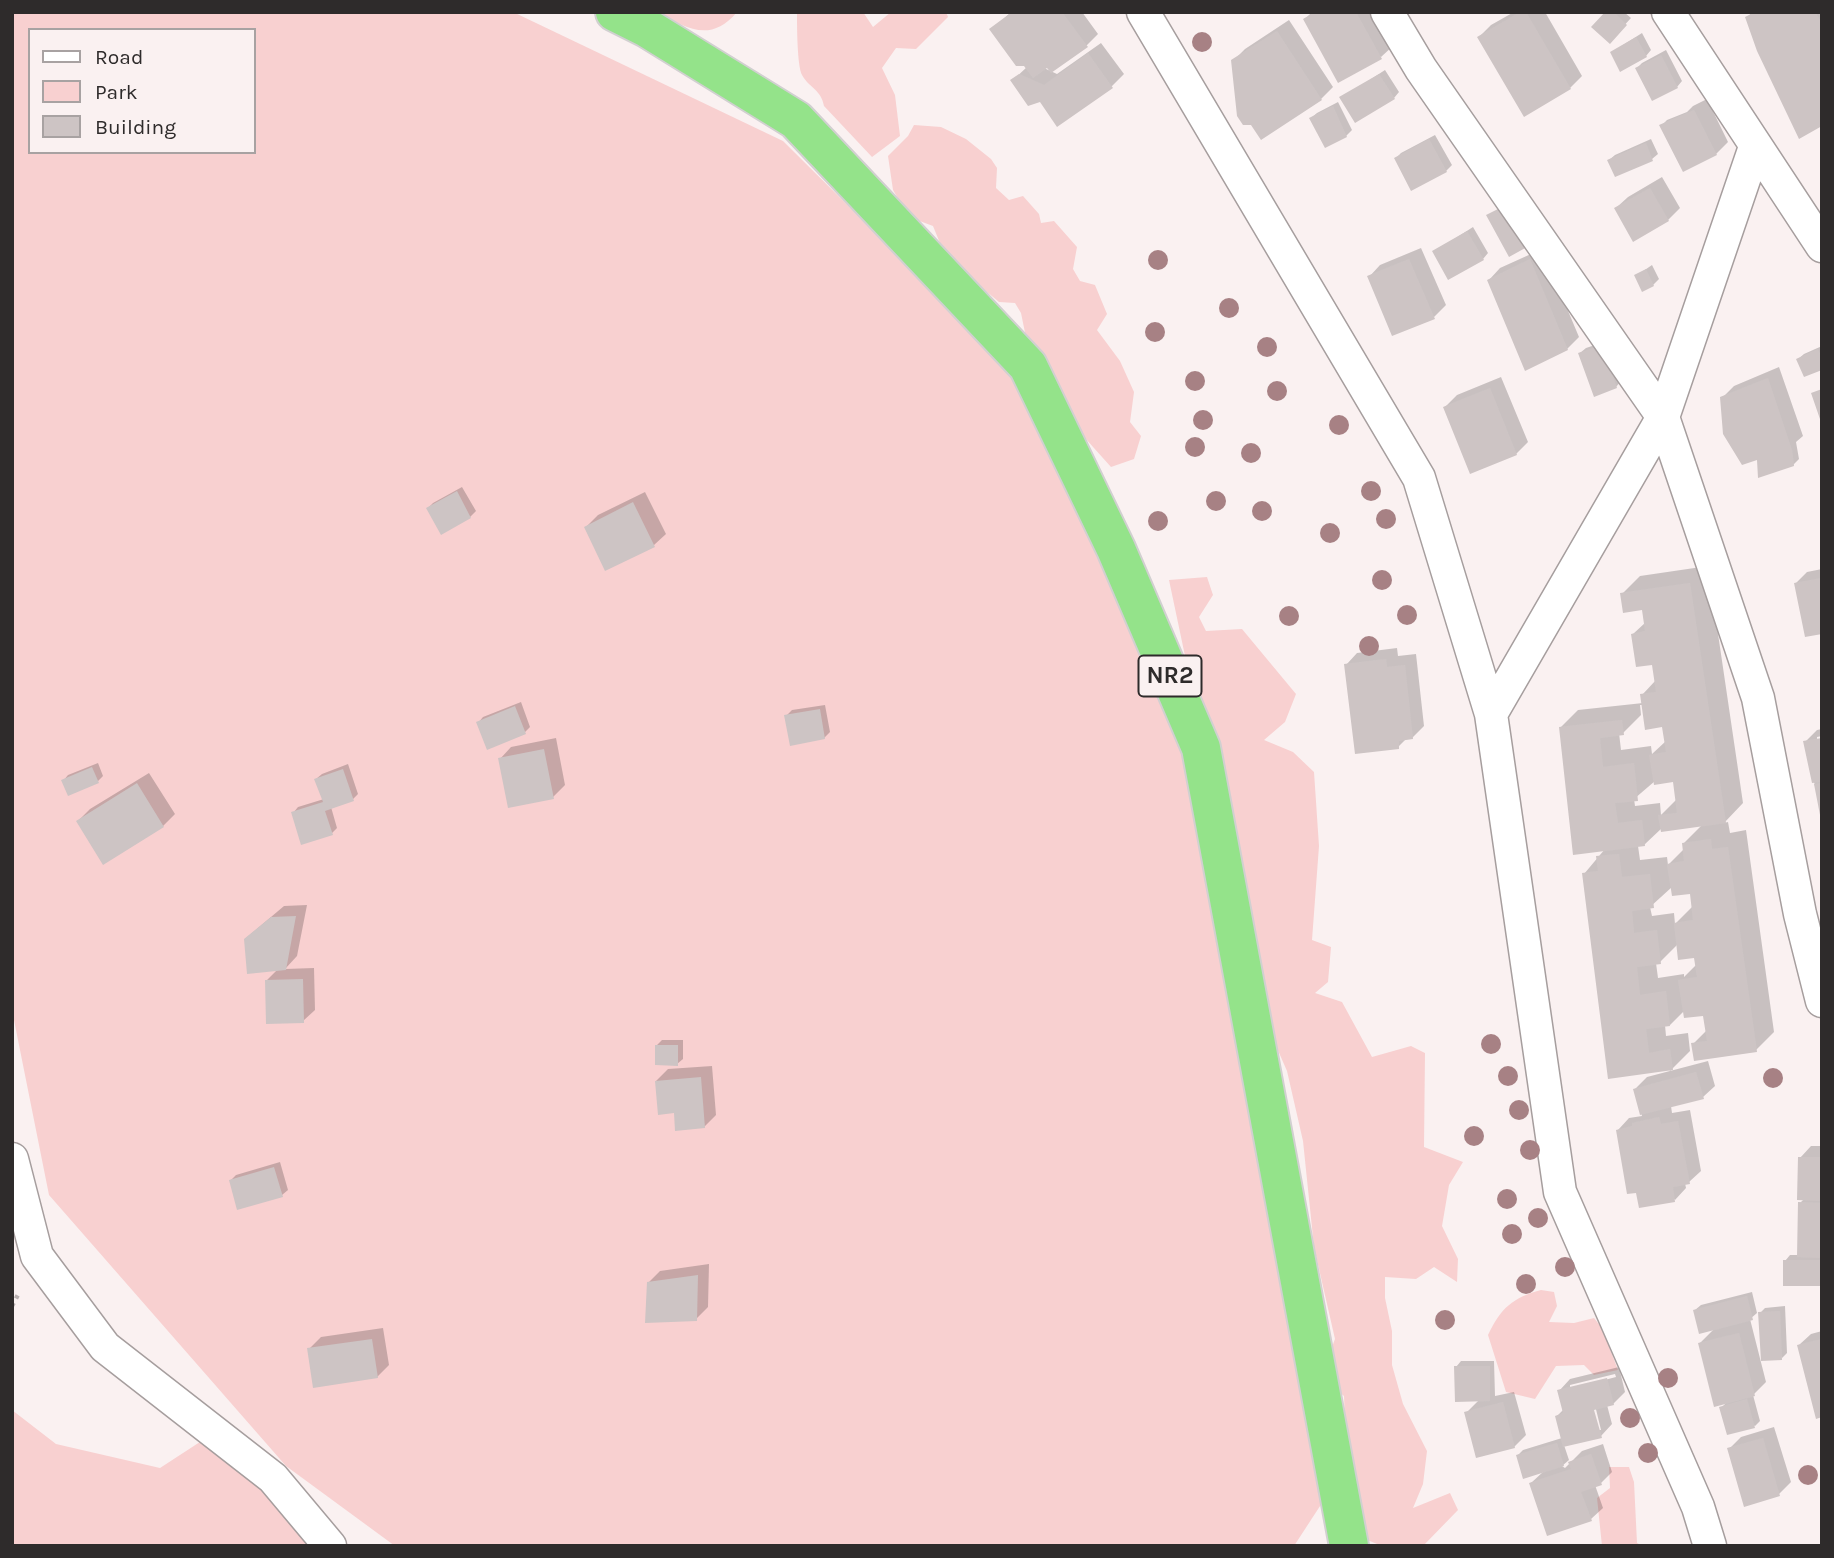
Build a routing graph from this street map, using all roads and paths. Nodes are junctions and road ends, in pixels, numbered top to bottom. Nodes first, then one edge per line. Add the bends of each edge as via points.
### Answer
1 (615, 12) edge
2 (1143, 12) edge
3 (1387, 12) edge
4 (1668, 12) edge
5 (1755, 147) junction
6 (1822, 246) edge
7 (1663, 417) junction
8 (1491, 714) junction
9 (1822, 1002) edge
10 (12, 1158) edge
11 (330, 1546) edge
12 (1349, 1546) edge
13 (1710, 1546) edge

1 - 12 highway, NR2 via 796,120 1027,366 1116,549 1201,748
2 - 8 street via 1419,478
3 - 7 street via 1421,69
4 - 5 street
5 - 6 street
5 - 7 street
7 - 8 street
7 - 9 street via 1758,698
8 - 13 street via 1560,1192 1698,1507
10 - 11 street via 37,1256 105,1347 273,1478

